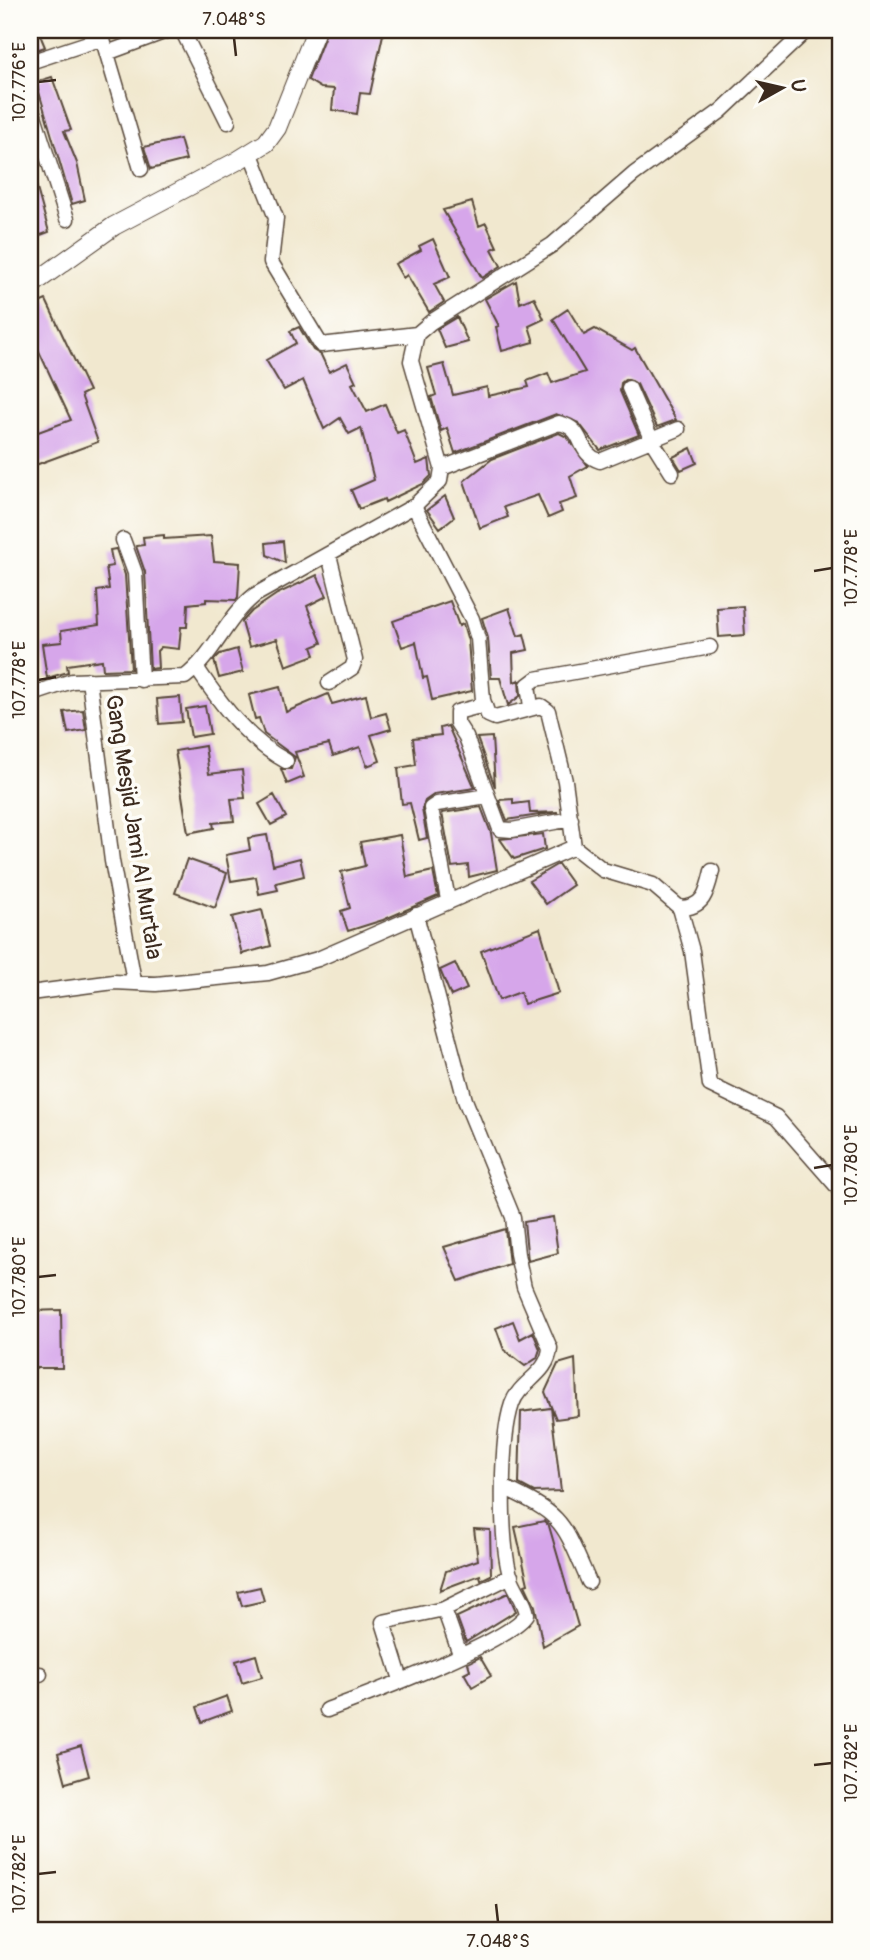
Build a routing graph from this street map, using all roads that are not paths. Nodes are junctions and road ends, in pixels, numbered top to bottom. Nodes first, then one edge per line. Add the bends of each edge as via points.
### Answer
1 (169, 30) edge
2 (182, 30) edge
3 (316, 30) edge
4 (807, 30) edge
5 (101, 34) edge
6 (107, 53) junction
7 (30, 62) edge
8 (30, 103) edge
9 (228, 122) dead end
10 (251, 154) junction
11 (141, 169) dead end
12 (67, 219) dead end
13 (30, 286) edge
14 (417, 334) junction
15 (629, 388) dead end
16 (678, 429) dead end
17 (652, 441) junction
18 (442, 468) junction
19 (672, 473) dead end
20 (414, 506) junction
21 (123, 540) dead end
22 (329, 555) junction
23 (710, 647) dead end
24 (196, 667) junction
25 (89, 680) junction
26 (141, 680) junction
27 (330, 683) dead end
28 (30, 695) edge
29 (484, 705) junction
30 (530, 707) junction
31 (286, 761) dead end
32 (487, 796) junction
33 (571, 819) junction
34 (574, 847) junction
35 (712, 871) dead end
36 (449, 900) junction
37 (680, 908) junction
38 (415, 915) junction
39 (134, 981) junction
40 (30, 993) edge
41 (840, 1190) edge
42 (503, 1487) junction
43 (510, 1576) junction
44 (589, 1582) dead end
45 (444, 1609) junction
46 (460, 1654) junction
47 (401, 1680) junction
48 (327, 1710) dead end

1 - 6 street
2 - 9 street
3 - 10 street via 277,128
4 - 14 street via 721,111 634,174 552,245
5 - 6 street
5 - 7 street
6 - 11 street
8 - 12 street
10 - 13 street via 114,226
10 - 14 street via 274,208 277,225 270,252 275,269 323,346
14 - 18 street via 411,361
15 - 17 street
16 - 17 street
17 - 18 street via 600,461 585,452 570,425 559,423
17 - 19 street
18 - 20 street via 440,481
20 - 22 street
20 - 29 street via 472,619
21 - 26 street via 135,573
22 - 24 street via 236,610
22 - 27 street via 355,660 352,668
23 - 30 street via 536,679 528,685
24 - 26 street via 185,677
24 - 31 street via 250,735
25 - 26 street
25 - 28 street
25 - 39 street, Gang Mesjid Jami Al Murtala via 112,861
29 - 30 street via 495,718
29 - 32 street via 457,712 457,723
30 - 33 street via 544,708 551,718
32 - 33 street via 500,828
32 - 36 street via 431,808
33 - 34 street
34 - 36 street
34 - 37 street via 603,870 653,885
35 - 37 street via 703,899 694,907
36 - 38 street
37 - 41 street via 692,951 710,1085 776,1116
38 - 39 street via 318,959 268,973 197,982
38 - 42 street via 465,1100 513,1217 524,1287 550,1348 542,1370 512,1402
39 - 40 street
42 - 43 street
42 - 44 street via 558,1517
43 - 45 street
43 - 46 street via 526,1609 525,1618
45 - 46 street
45 - 47 street via 383,1623
46 - 47 street
47 - 48 street

